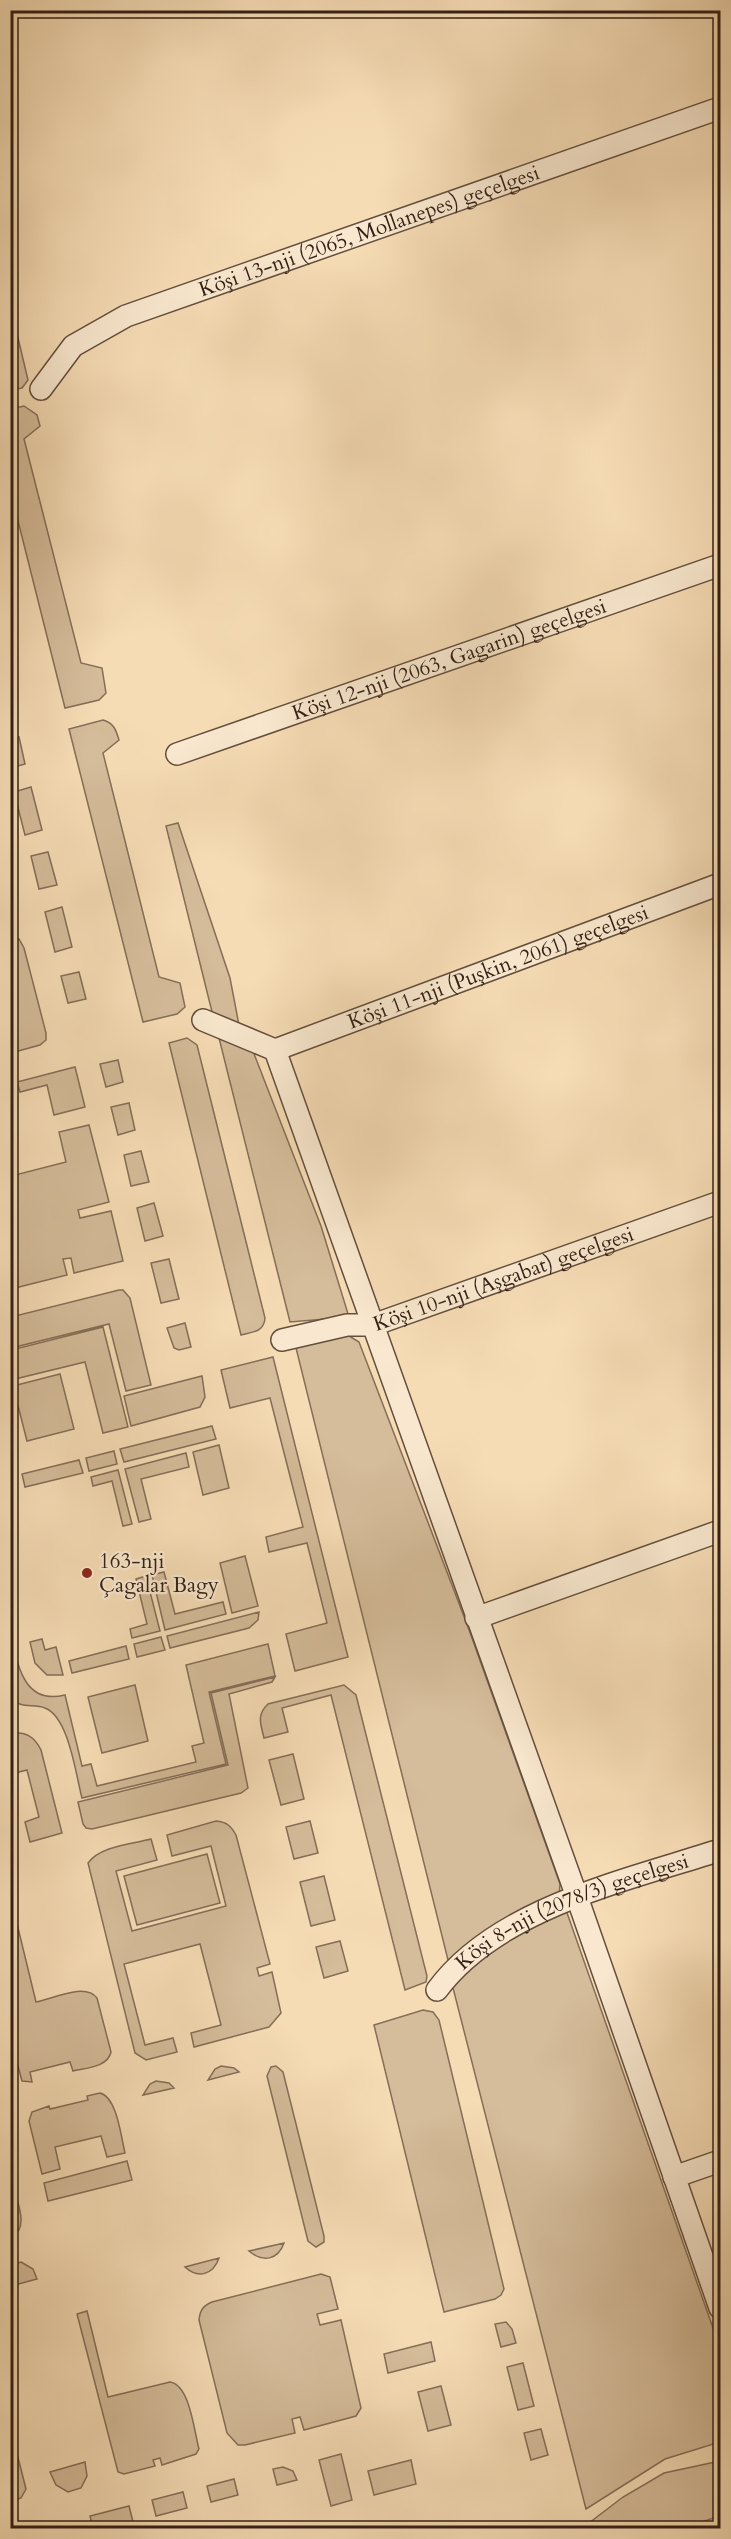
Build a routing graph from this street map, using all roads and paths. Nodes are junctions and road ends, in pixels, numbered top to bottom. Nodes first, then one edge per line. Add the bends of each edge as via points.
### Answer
1 (720, 108) edge
2 (41, 389) dead end
3 (720, 565) edge
4 (177, 754) dead end
5 (720, 884) edge
6 (203, 1020) dead end
7 (275, 1050) junction
8 (720, 1202) edge
9 (373, 1325) junction
10 (282, 1340) dead end
11 (720, 1531) edge
12 (476, 1618) junction
13 (720, 1850) edge
14 (578, 1897) junction
15 (437, 1990) dead end
16 (720, 2161) edge
17 (674, 2177) junction
18 (720, 2308) edge

1 - 2 street, Köşi 13-nji (2065, Mollanepes) geçelgesi via 126,316 73,346
3 - 4 street, Köşi 12-nji (2063, Gagarin) geçelgesi
5 - 7 street, Köşi 11-nji (Puşkin, 2061) geçelgesi
6 - 7 street
7 - 9 street
8 - 9 street, Köşi 10-nji (Aşgabat) geçelgesi
9 - 10 street, Köşi 10-nji (Aşgabat) geçelgesi via 347,1325
9 - 12 street
11 - 12 street
12 - 14 street
13 - 14 street, Köşi 8-nji (2078/3) geçelgesi
14 - 15 street, Köşi 8-nji (2078/3) geçelgesi via 485,1943 452,1970
14 - 17 street
16 - 17 street
17 - 18 street

